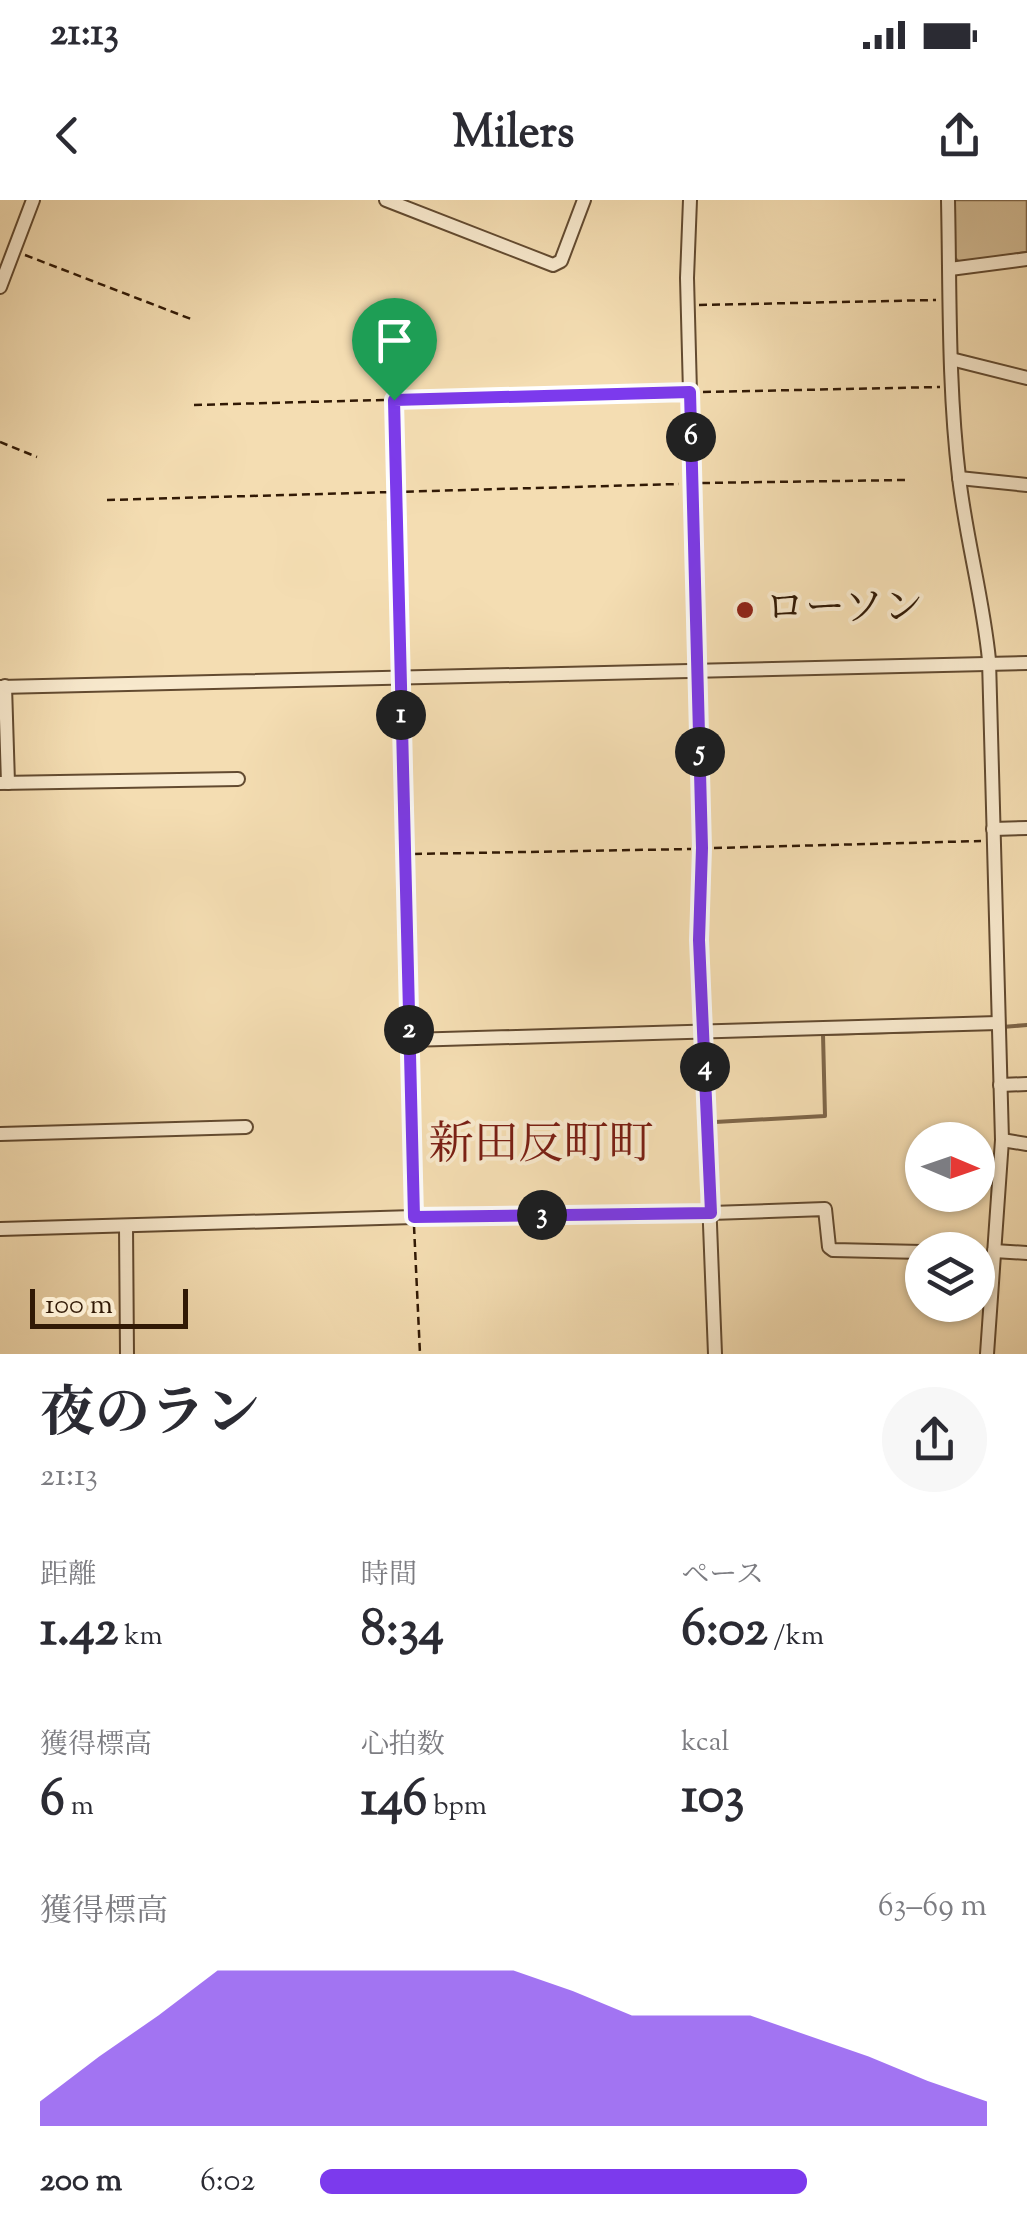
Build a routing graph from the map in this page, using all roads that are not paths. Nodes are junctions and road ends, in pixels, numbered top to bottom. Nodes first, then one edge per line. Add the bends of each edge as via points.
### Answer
1 (34, 200) edge
2 (386, 200) edge
3 (584, 200) edge
4 (690, 200) edge
5 (948, 200) edge
6 (1027, 260) edge
7 (950, 270) junction
8 (0, 287) edge
9 (951, 360) junction
10 (1027, 378) edge
11 (959, 478) junction
12 (1027, 485) edge
13 (989, 660) junction
14 (1027, 662) edge
15 (698, 667) junction
16 (401, 675) junction
17 (2, 686) edge
18 (238, 780) dead end
19 (4, 783) edge
20 (1027, 828) edge
21 (993, 835) junction
22 (998, 1023) junction
23 (702, 1028) junction
24 (409, 1040) junction
25 (1027, 1084) edge
26 (1000, 1085) junction
27 (246, 1126) dead end
28 (0, 1134) edge
29 (1002, 1140) junction
30 (1027, 1144) edge
31 (711, 1213) junction
32 (126, 1226) junction
33 (0, 1229) edge
34 (995, 1241) edge
35 (905, 1252) edge
36 (1027, 1253) edge
37 (995, 1255) edge
38 (989, 1322) edge
39 (127, 1354) edge
40 (715, 1354) edge
41 (987, 1354) edge

1 - 8 street
2 - 3 street via 553,265 561,261
4 - 15 street
5 - 7 street
6 - 7 street
7 - 9 street
9 - 10 street
9 - 11 street
11 - 12 street
11 - 13 street
13 - 14 street
13 - 15 street
13 - 21 street
15 - 16 street
15 - 23 street
16 - 17 street
16 - 24 street
17 - 19 street
18 - 19 street
20 - 21 street
21 - 22 street
22 - 23 street
22 - 26 street
23 - 24 street
23 - 31 street
24 - 32 street via 414,1217
25 - 26 street
26 - 29 street
27 - 28 street
29 - 30 street
29 - 34 street
31 - 35 street via 825,1209 833,1250
31 - 40 street
32 - 33 street
32 - 39 street
36 - 37 street
38 - 41 street

